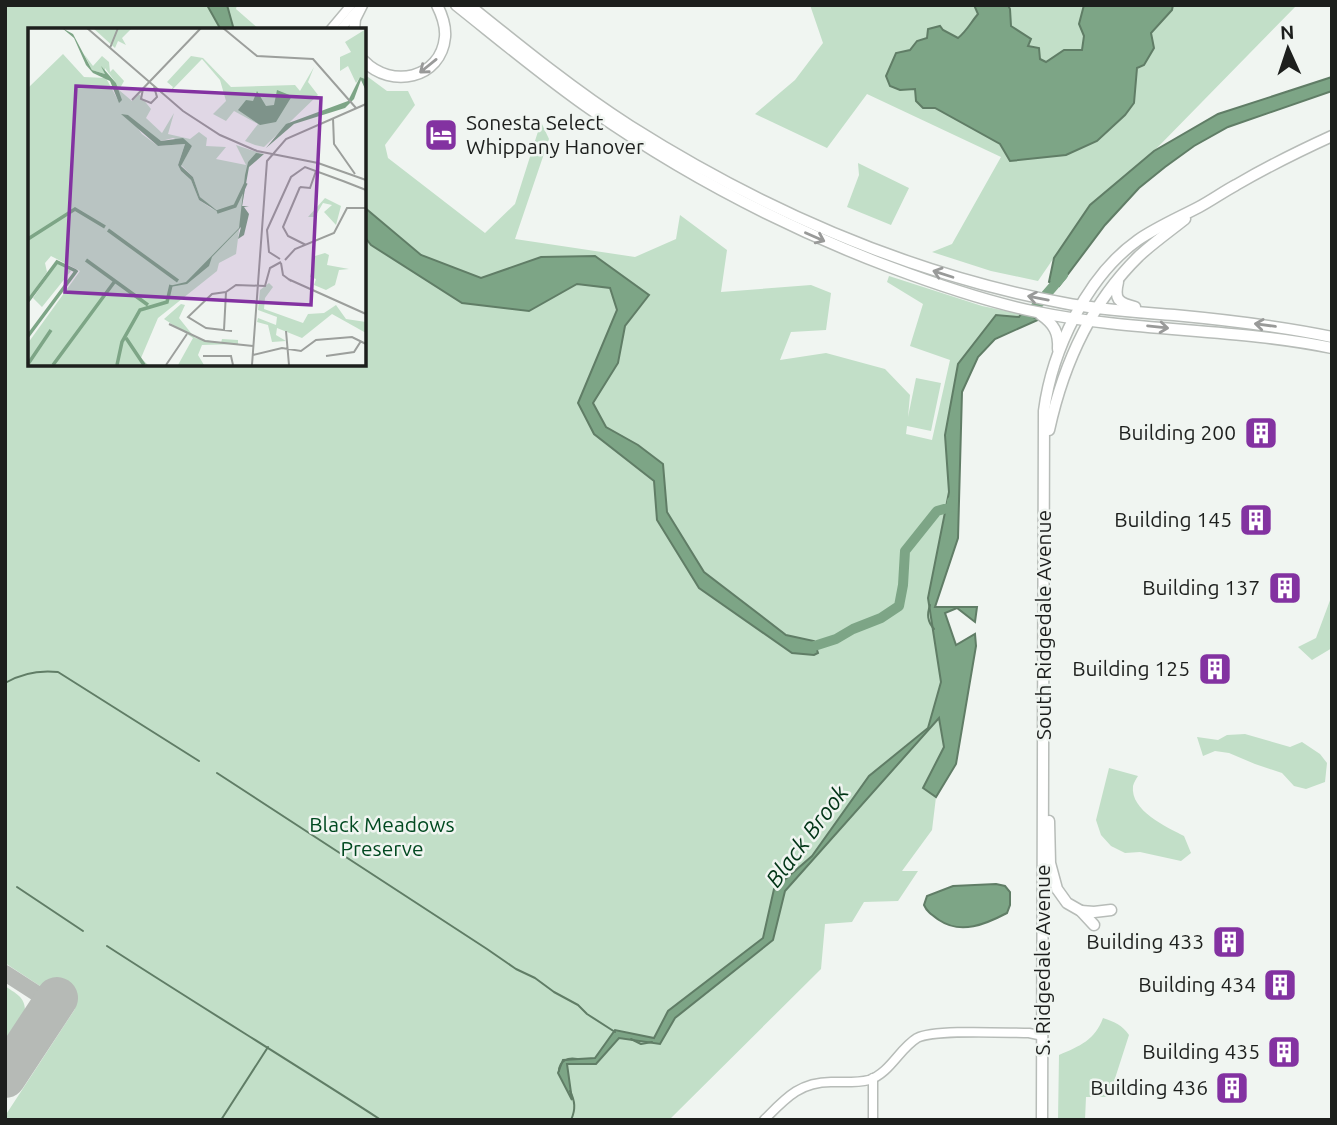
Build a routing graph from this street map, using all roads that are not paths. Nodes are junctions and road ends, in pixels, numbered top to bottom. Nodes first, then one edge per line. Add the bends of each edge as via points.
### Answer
1 (351, 5) edge
2 (362, 5) edge
3 (437, 5) edge
4 (456, 5) edge
5 (469, 5) edge
6 (332, 28) edge
7 (342, 28) edge
8 (354, 28) edge
9 (366, 62) edge
10 (1332, 136) edge
11 (1199, 207) junction
12 (1118, 279) junction
13 (1081, 306) junction
14 (1097, 308) junction
15 (1151, 314) junction
16 (1075, 318) junction
17 (1055, 319) junction
18 (1090, 320) junction
19 (1332, 337) edge
20 (1332, 348) edge
21 (1058, 353) junction
22 (1045, 449) junction
23 (1042, 801) junction
24 (1111, 910) dead end
25 (1081, 911) junction
26 (1094, 925) dead end
27 (1043, 1036) junction
28 (873, 1078) junction
29 (764, 1120) edge
30 (873, 1120) edge
31 (1042, 1120) edge

1 - 6 street
2 - 7 street
2 - 8 main road
3 -> 9 main road via 445,37 440,53 426,69 394,77
4 -> 17 main road via 590,109 772,217 909,275
13 -> 5 main road via 938,272 781,210 629,125
10 - 11 main road
11 - 12 main road, South Ridgedale Avenue
11 - 13 main road, South Ridgedale Avenue via 1135,242 1099,278
12 - 14 main road, South Ridgedale Avenue
12 - 15 main road via 1117,298
13 - 14 main road
13 - 16 main road, South Ridgedale Avenue
14 - 15 main road
14 - 18 main road, South Ridgedale Avenue
19 -> 15 main road via 1263,324
16 - 17 main road
16 - 18 main road
16 - 21 main road, South Ridgedale Avenue
17 - 21 main road
18 -> 20 main road via 1272,337
18 - 22 main road, South Ridgedale Avenue via 1059,389
21 - 22 main road, South Ridgedale Avenue via 1044,411
22 - 23 main road, South Ridgedale Avenue
23 - 25 main road via 1049,818 1052,877 1061,896
23 - 27 main road, S. Ridgedale Avenue
24 - 25 main road
25 - 26 main road
27 - 28 street via 926,1035 909,1044
27 - 31 main road, S. Ridgedale Avenue
28 - 29 street via 804,1086
28 - 30 street

